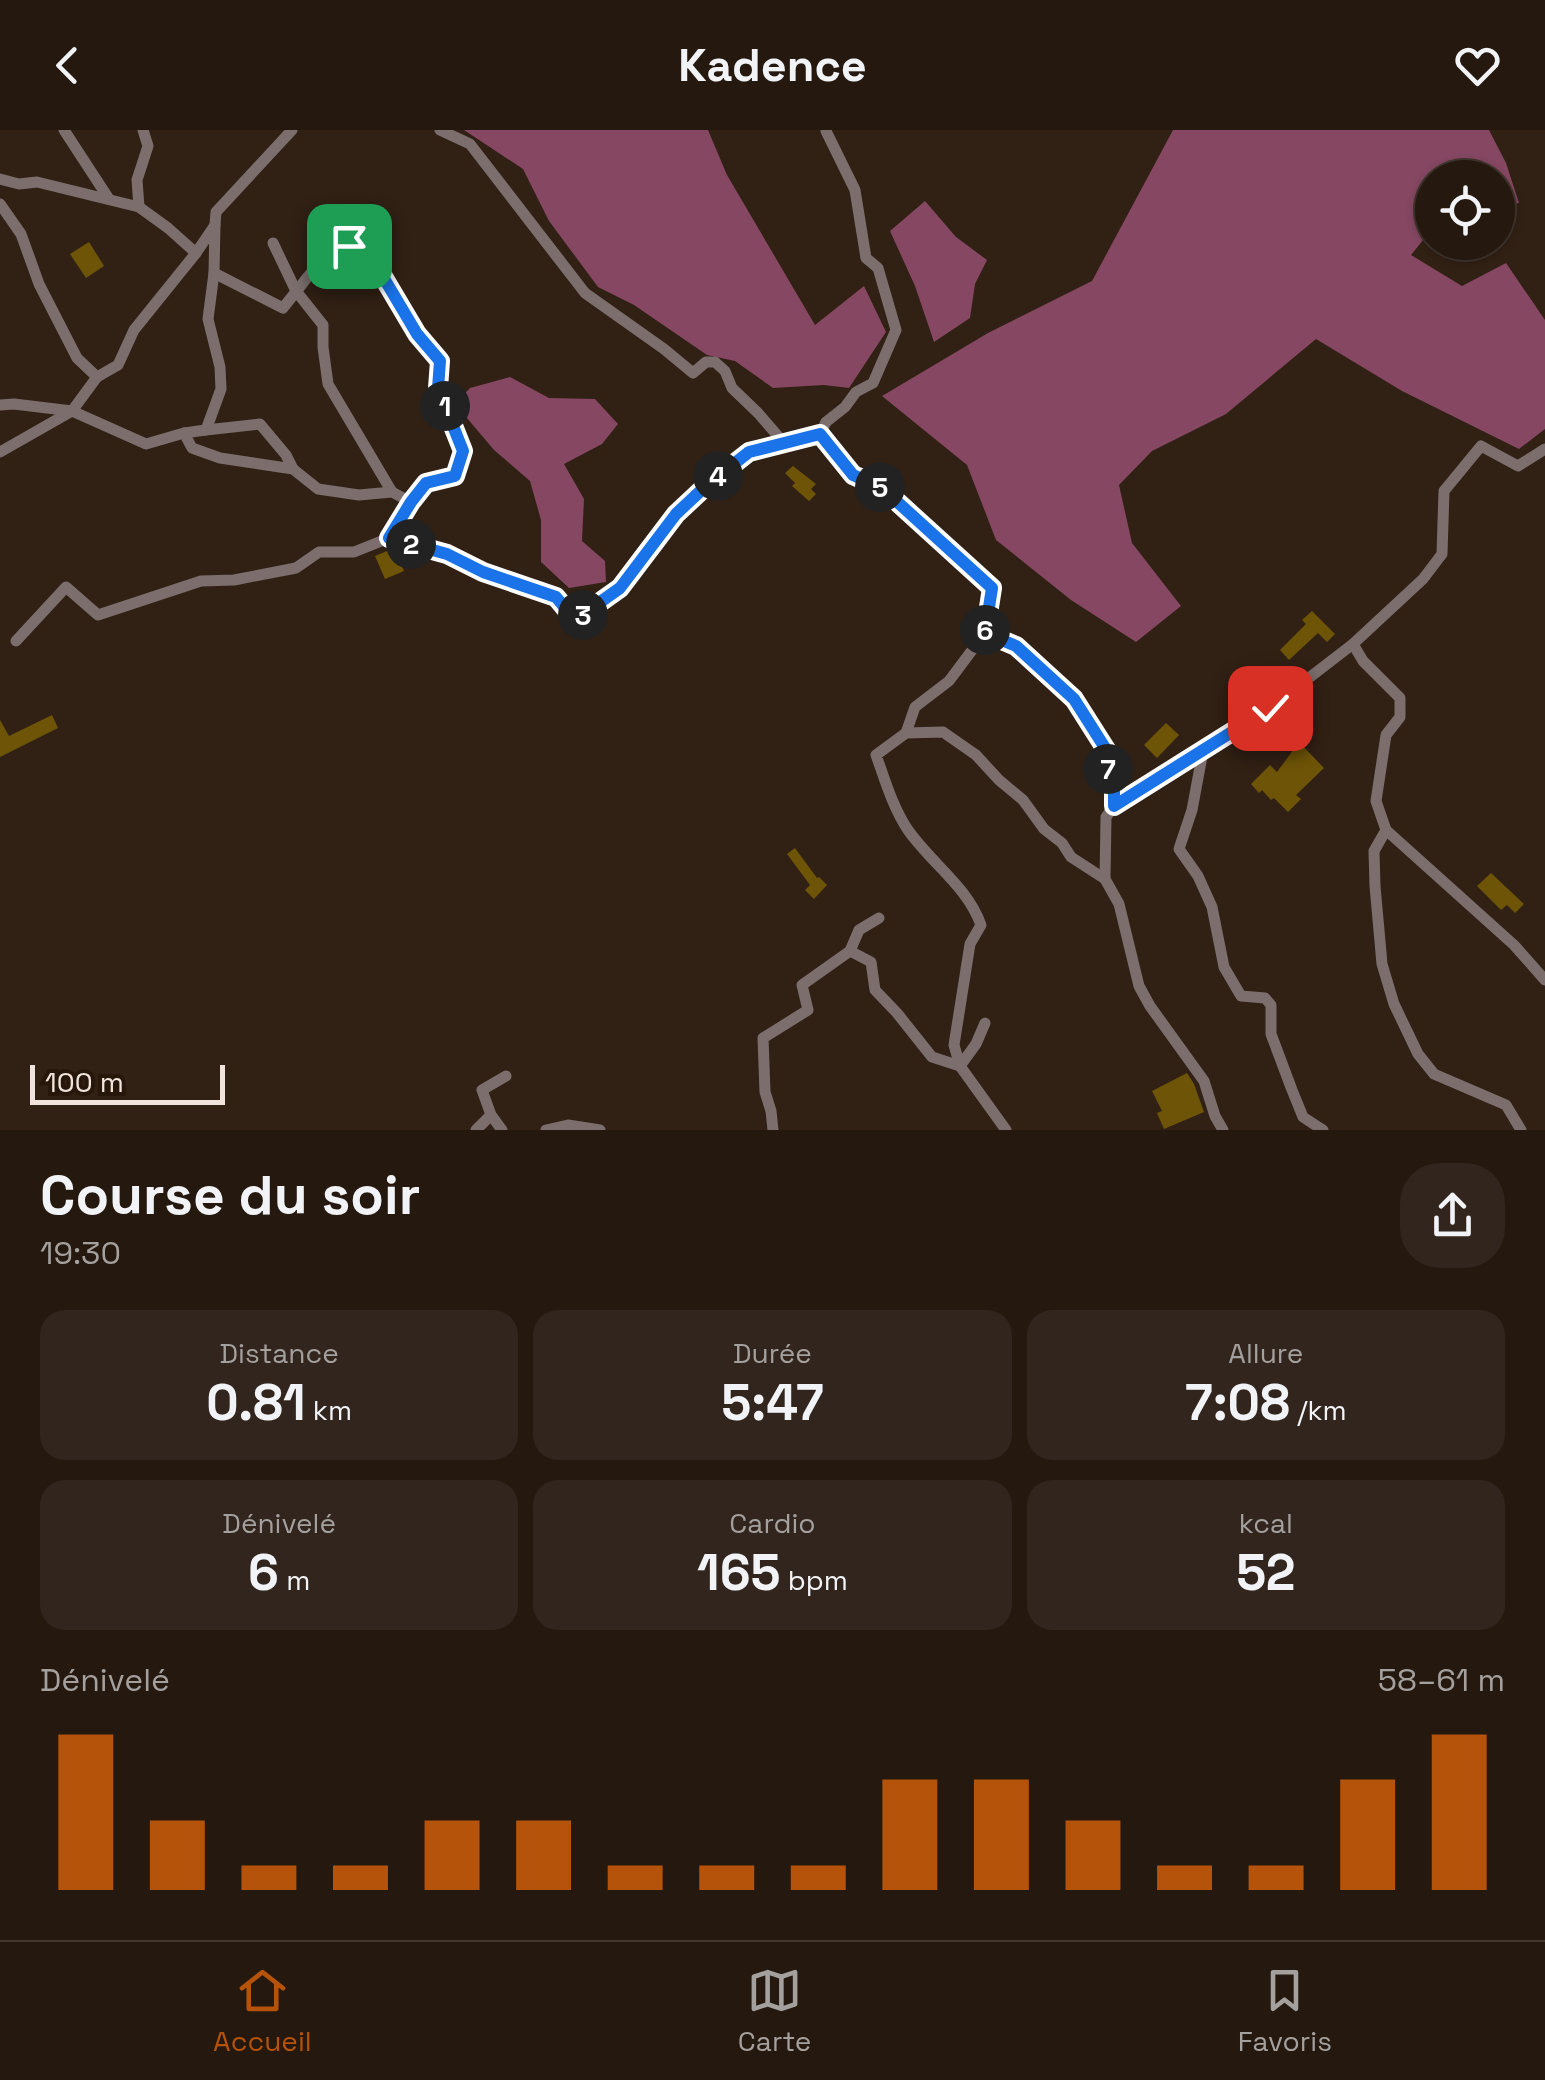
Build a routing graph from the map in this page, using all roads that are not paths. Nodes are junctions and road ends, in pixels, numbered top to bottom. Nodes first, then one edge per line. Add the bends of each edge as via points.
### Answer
1 (64, 130) edge
2 (143, 130) edge
3 (292, 130) edge
4 (440, 130) edge
5 (825, 130) edge
6 (0, 179) edge
7 (109, 200) junction
8 (0, 204) edge
9 (139, 207) junction
10 (215, 225) junction
11 (273, 242) dead end
12 (196, 254) junction
13 (214, 273) junction
14 (296, 291) junction
15 (97, 377) junction
16 (0, 405) edge
17 (72, 410) junction
18 (206, 430) junction
19 (184, 433) junction
20 (820, 434) junction
21 (784, 443) junction
22 (1545, 450) edge
23 (0, 452) edge
24 (292, 469) junction
25 (392, 492) junction
26 (411, 502) junction
27 (389, 538) junction
28 (985, 633) junction
29 (16, 641) dead end
30 (1353, 644) junction
31 (906, 733) junction
32 (1202, 751) junction
33 (1114, 806) junction
34 (1386, 830) junction
35 (1105, 879) junction
36 (879, 918) dead end
37 (850, 951) junction
38 (1545, 980) edge
39 (985, 1023) dead end
40 (960, 1066) junction
41 (506, 1076) dead end
42 (491, 1115) junction
43 (474, 1130) edge
44 (502, 1130) edge
45 (546, 1130) edge
46 (600, 1130) edge
47 (773, 1130) edge
48 (1006, 1130) edge
49 (1224, 1130) edge
50 (1323, 1130) edge
51 (1521, 1130) edge

1 - 7 street
2 - 9 street via 148,146 137,180
3 - 10 street via 216,212
4 - 21 street via 470,144 585,293 693,373 715,362
5 - 20 street via 855,190 866,258 878,268 896,330 874,384 856,392
6 - 7 street
7 - 9 street
8 - 15 street via 21,234 77,358
9 - 12 street
10 - 12 street
10 - 13 street
11 - 14 street
12 - 15 street via 134,330 118,364
13 - 14 street via 283,308
13 - 18 street via 208,319 221,389
14 - 25 street via 323,325 328,384
14 - 26 street via 330,250 349,246 382,275 440,361 438,388 463,451 455,476 426,483
15 - 17 street
16 - 17 street
17 - 19 street via 146,444
17 - 23 street
18 - 19 street
18 - 24 street via 260,424
19 - 24 street via 192,448 220,458
20 - 21 street
20 - 28 street via 853,475 882,488 992,588
21 - 27 street via 749,452 707,485 620,588 575,620 556,597
22 - 30 street via 1518,466 1481,446 1444,491 1442,554
24 - 25 street via 318,490
25 - 26 street
26 - 27 street
27 - 29 street via 354,552 319,552 296,568 200,581 98,615 66,587
28 - 31 street via 949,681 915,707
28 - 33 street via 1016,646 1074,699 1107,751
30 - 32 street
30 - 34 street via 1400,698 1400,717 1386,734 1376,801
31 - 35 street via 942,732 976,754 1071,857
31 - 40 street via 876,755 886,784 906,828 974,906 981,925 970,944 954,1045
32 - 33 street
32 - 50 street via 1179,849 1212,906 1224,967 1240,996 1272,1005 1272,1034 1292,1090 1304,1117
33 - 35 street via 1106,817
34 - 38 street
34 - 51 street via 1374,851 1375,886 1382,964 1394,1004 1434,1074 1506,1105
35 - 49 street via 1119,904 1140,986 1204,1081
36 - 37 street via 858,930
37 - 40 street via 871,962 876,990 932,1057
37 - 47 street via 802,985 808,1010 763,1038
39 - 40 street
40 - 48 street
41 - 42 street via 482,1090
42 - 43 street
42 - 44 street
45 - 46 street

